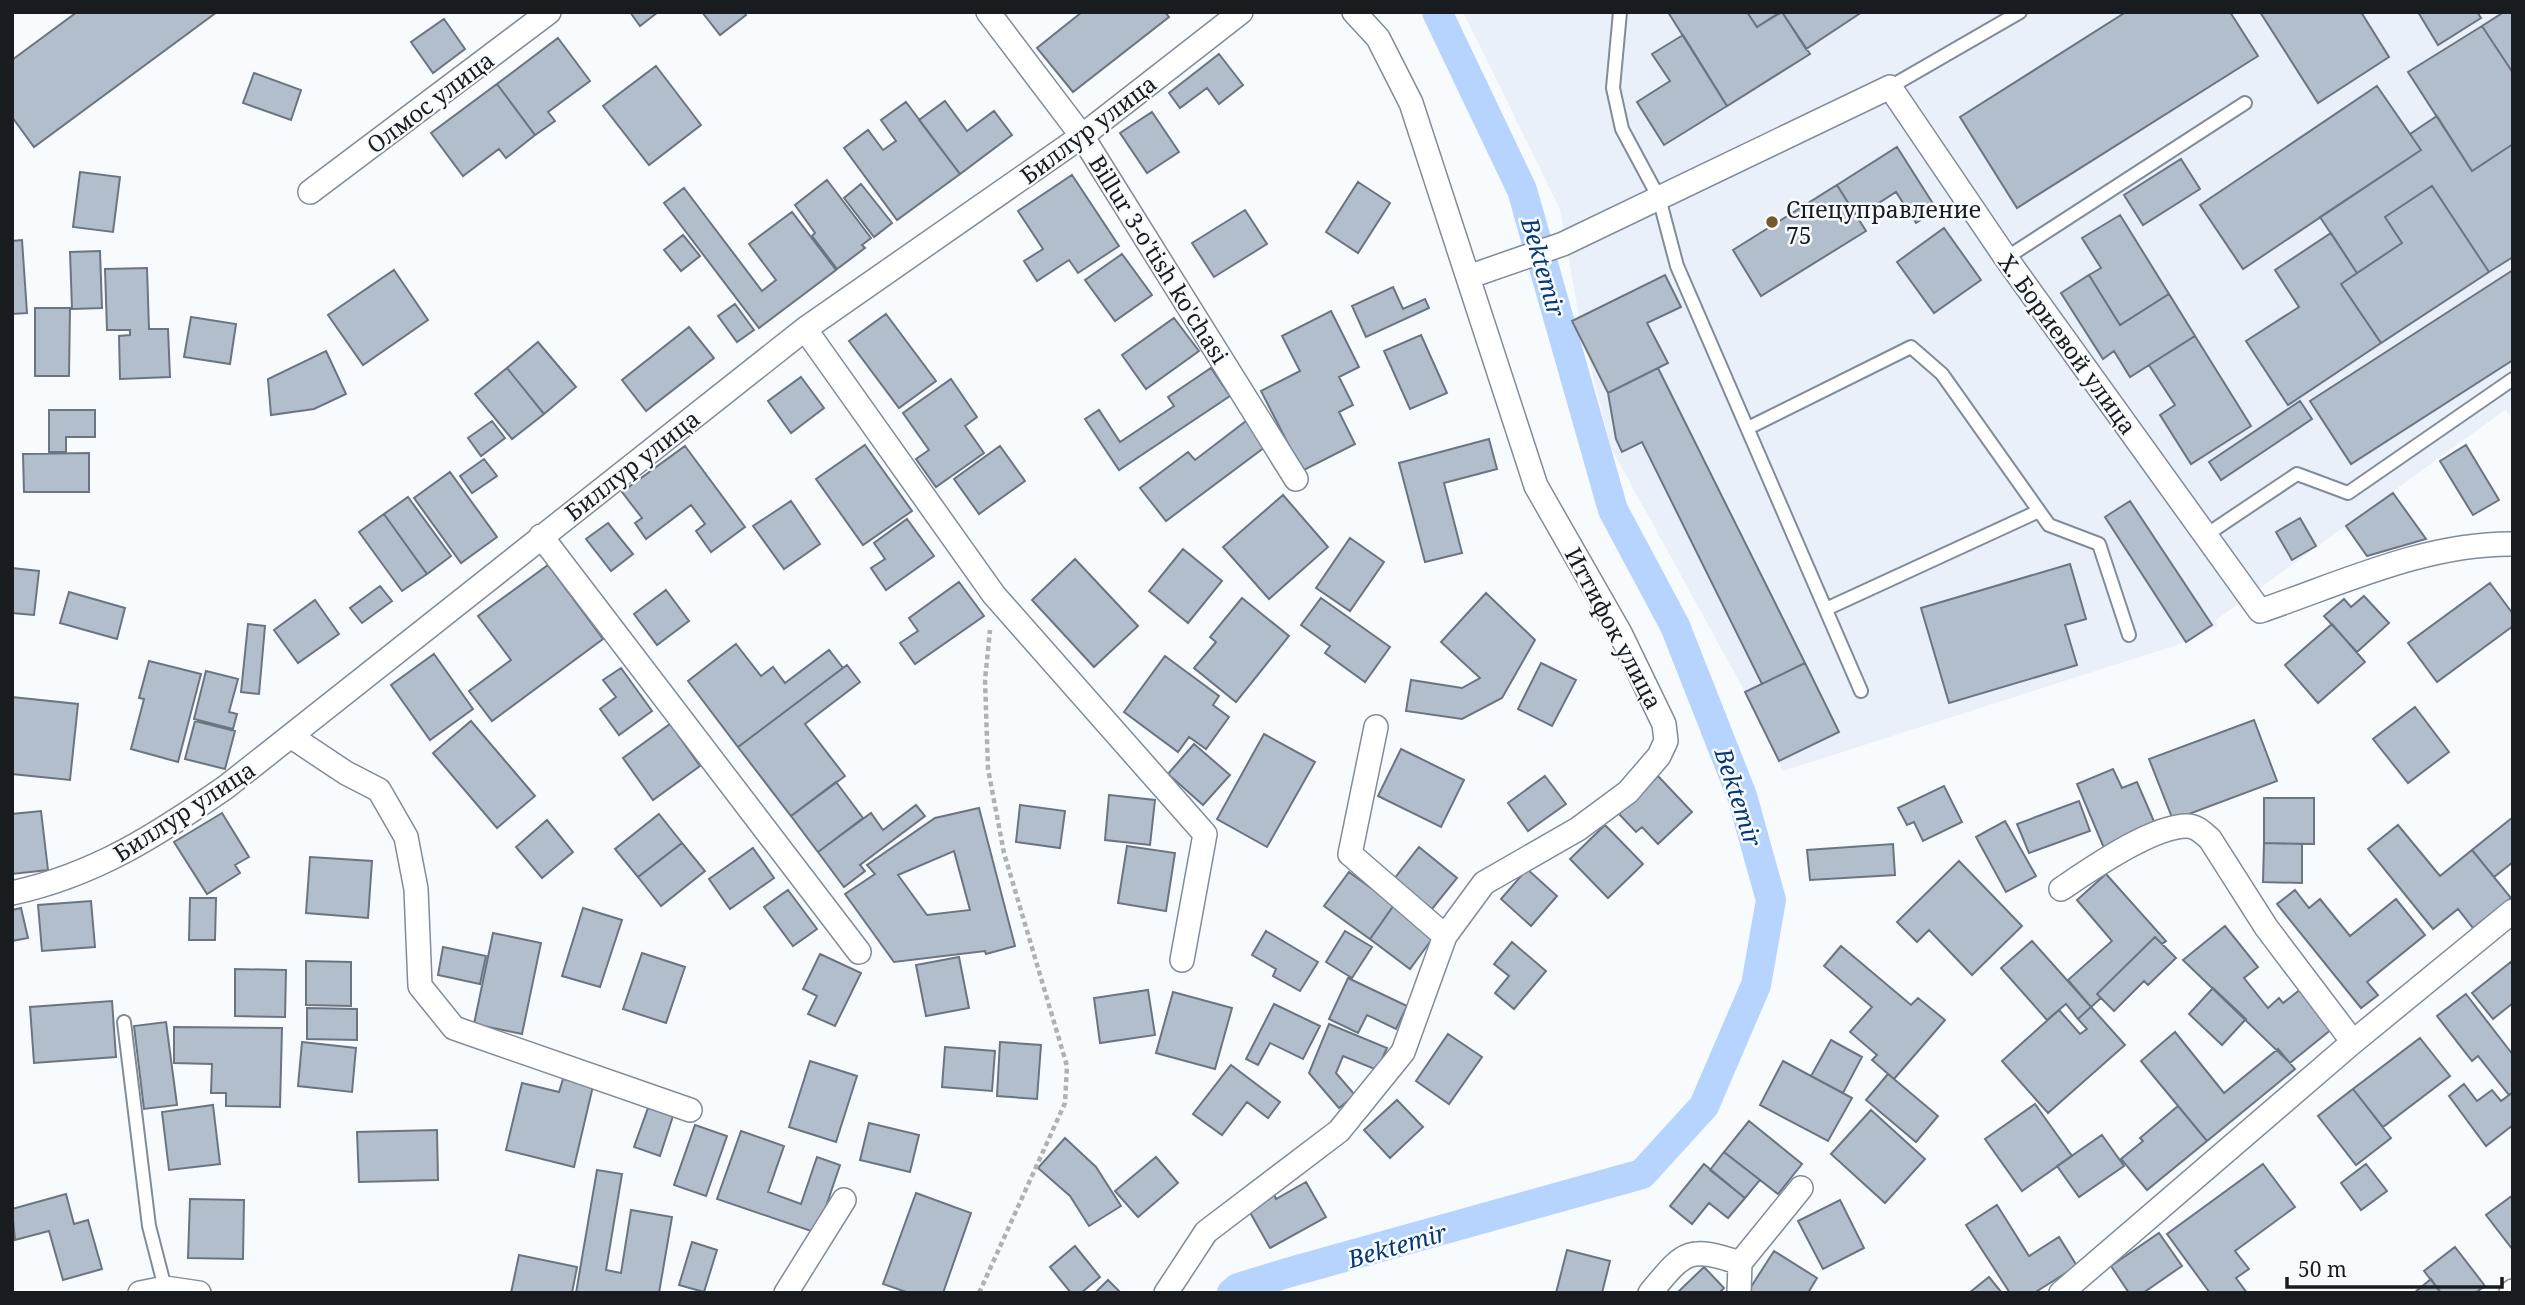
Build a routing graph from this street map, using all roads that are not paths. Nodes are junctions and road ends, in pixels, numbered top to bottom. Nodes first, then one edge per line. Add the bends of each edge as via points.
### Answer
1 (549, 12) edge
2 (988, 12) edge
3 (1241, 12) edge
4 (1354, 12) edge
5 (1620, 12) edge
6 (2020, 12) edge
7 (1890, 87) junction
8 (2245, 103) dead end
9 (1082, 136) junction
10 (310, 192) dead end
11 (1659, 198) junction
12 (2006, 258) junction
13 (1468, 277) junction
14 (805, 330) junction
15 (2513, 379) edge
16 (1748, 428) junction
17 (1296, 479) dead end
18 (2039, 511) junction
19 (541, 536) junction
20 (2206, 536) junction
21 (2513, 544) edge
22 (1826, 609) junction
23 (2129, 635) dead end
24 (1861, 691) dead end
25 (1376, 727) dead end
26 (292, 737) junction
27 (2061, 888) dead end
28 (12, 893) edge
29 (2513, 911) edge
30 (1445, 936) junction
31 (859, 952) dead end
32 (1182, 960) dead end
33 (124, 1022) dead end
34 (2353, 1042) junction
35 (690, 1110) dead end
36 (1801, 1188) dead end
37 (844, 1200) dead end
38 (1740, 1263) junction
39 (165, 1288) junction
40 (140, 1293) edge
41 (199, 1293) edge
42 (786, 1293) edge
43 (1166, 1293) edge
44 (1650, 1293) edge
45 (1740, 1293) edge
46 (2061, 1293) edge

1 - 10 street, Олмос улица
2 - 9 street, Billur 3-o'tish ko'chasi
3 - 9 street, Биллур улица
4 - 13 street, Иттифок улица via 1378,38 1411,103
5 - 11 lane via 1613,88 1622,129
6 - 7 lane
7 - 11 street
7 - 12 street, Х. Бориевой улица
8 - 12 lane
9 - 14 street, Биллур улица
9 - 17 street, Billur 3-o'tish ko'chasi
11 - 13 street via 1563,244
11 - 16 lane via 1677,266
12 - 20 street, Х. Бориевой улица
13 - 30 street, Иттифок улица via 1536,486 1620,633 1664,724 1666,741 1628,792 1578,829 1484,883
14 - 19 street, Биллур улица
14 - 32 street via 994,595 1205,834
15 - 20 lane via 2348,493 2297,474
16 - 18 lane via 1911,347 1942,374
16 - 22 lane
18 - 22 lane
18 - 23 lane via 2049,525 2099,544
19 - 26 street, Биллур улица
19 - 31 street
20 - 21 street, Х. Бориевой улица via 2260,611 2428,554 2474,544
22 - 24 lane
25 - 30 street via 1350,854
26 - 28 street, Биллур улица via 226,787 124,853 55,884
26 - 35 street via 379,790 406,837 416,888 420,986 454,1028
27 - 34 street via 2123,849 2173,829 2199,829
29 - 34 street
30 - 43 street, Иттифок улица via 1403,1052 1339,1131 1206,1232
33 - 39 lane via 149,1226
34 - 46 street
36 - 38 street
37 - 42 street
38 - 44 street via 1707,1252 1688,1254
38 - 45 street
39 - 40 street
39 - 41 street

